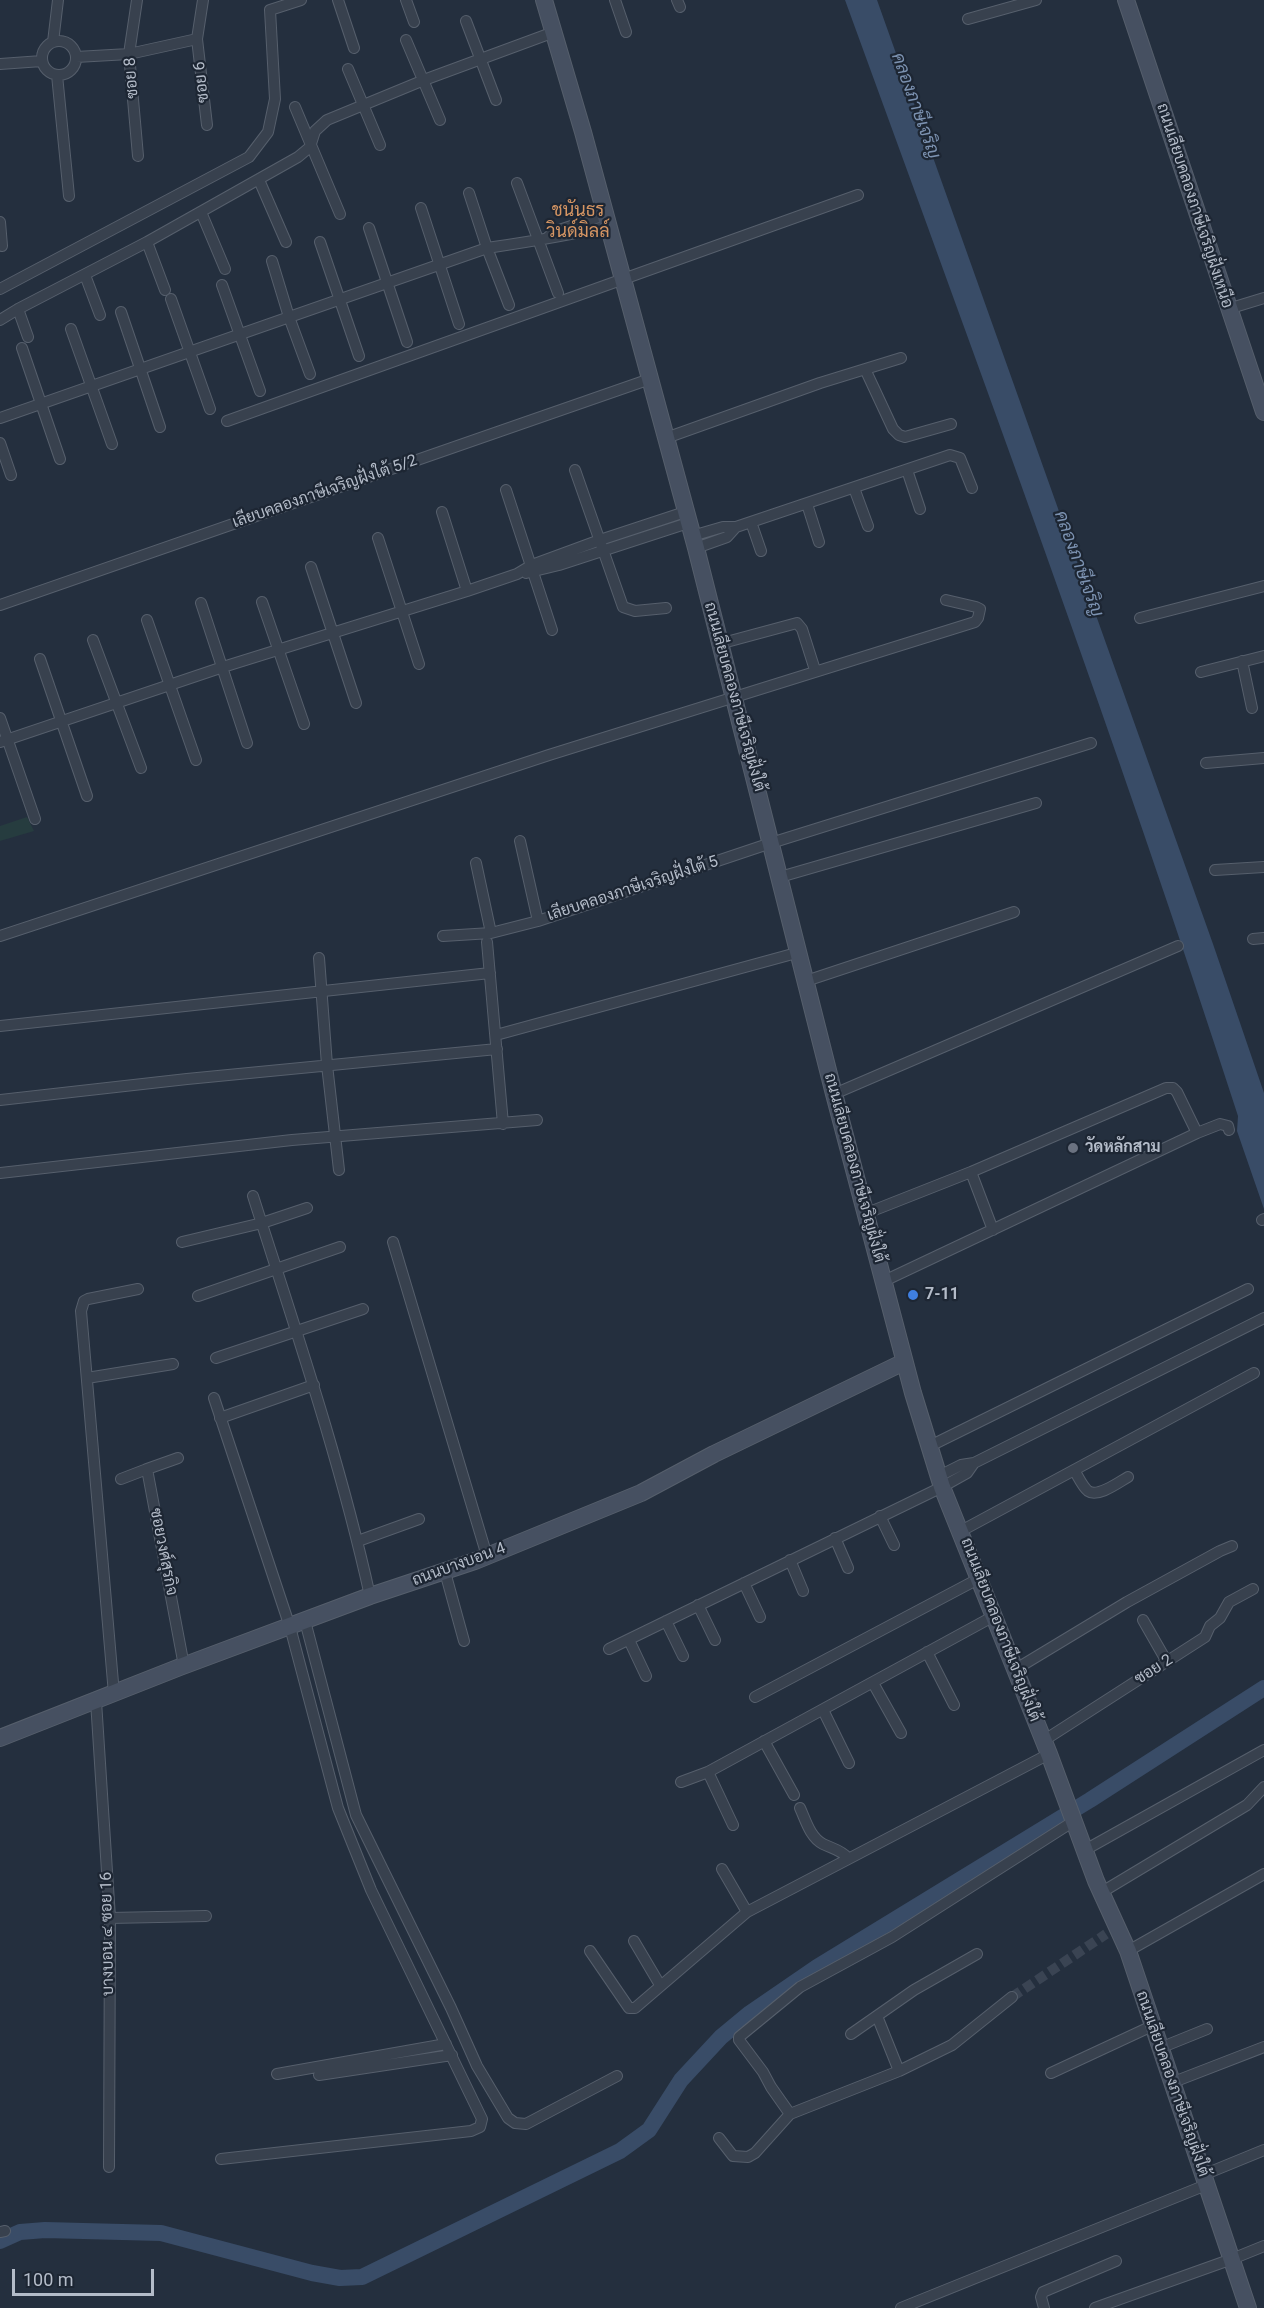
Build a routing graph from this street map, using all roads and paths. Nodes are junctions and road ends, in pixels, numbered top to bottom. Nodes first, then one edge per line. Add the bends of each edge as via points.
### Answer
1 (58, 0) edge
2 (137, 0) edge
3 (203, 0) edge
4 (301, 0) edge
5 (338, 0) edge
6 (406, 0) edge
7 (544, 0) edge
8 (615, 0) edge
9 (1036, 0) edge
10 (1127, 0) edge
11 (968, 19) dead end
12 (414, 21) dead end
13 (466, 21) dead end
14 (554, 32) junction
15 (626, 32) dead end
16 (197, 39) junction
17 (406, 40) dead end
18 (53, 42) junction
19 (354, 48) dead end
20 (129, 54) junction
21 (76, 57) junction
22 (481, 60) junction
23 (42, 61) junction
24 (0, 63) edge
25 (348, 69) dead end
26 (57, 75) junction
27 (424, 80) junction
28 (496, 100) dead end
29 (364, 105) junction
30 (295, 107) dead end
31 (440, 120) dead end
32 (207, 125) dead end
33 (380, 145) dead end
34 (310, 147) junction
35 (138, 156) dead end
36 (259, 180) junction
37 (517, 183) dead end
38 (469, 193) dead end
39 (858, 195) dead end
40 (69, 196) dead end
41 (421, 208) dead end
42 (201, 212) junction
43 (340, 214) dead end
44 (607, 220) junction
45 (0, 222) edge
46 (369, 228) dead end
47 (543, 239) junction
48 (147, 242) junction
49 (286, 242) dead end
50 (320, 242) dead end
51 (2, 246) dead end
52 (487, 248) junction
53 (272, 261) dead end
54 (439, 265) junction
55 (225, 269) dead end
56 (85, 275) junction
57 (624, 281) junction
58 (387, 282) junction
59 (222, 285) dead end
60 (0, 289) edge
61 (558, 293) dead end
62 (1264, 298) edge
63 (340, 299) junction
64 (509, 305) dead end
65 (18, 309) junction
66 (1228, 309) junction
67 (121, 312) dead end
68 (100, 315) dead end
69 (289, 317) junction
70 (0, 320) edge
71 (459, 324) dead end
72 (71, 329) dead end
73 (240, 334) junction
74 (28, 337) dead end
75 (407, 342) dead end
76 (22, 348) dead end
77 (191, 351) junction
78 (359, 356) dead end
79 (901, 358) dead end
80 (141, 369) junction
81 (866, 369) junction
82 (310, 374) dead end
83 (650, 379) junction
84 (90, 386) junction
85 (261, 392) dead end
86 (42, 403) junction
87 (210, 409) dead end
88 (1264, 412) edge
89 (0, 418) edge
90 (227, 422) dead end
91 (951, 424) dead end
92 (160, 427) dead end
93 (666, 438) junction
94 (0, 443) edge
95 (112, 444) dead end
96 (60, 459) dead end
97 (575, 470) dead end
98 (907, 470) junction
99 (11, 476) dead end
100 (854, 488) junction
101 (972, 488) dead end
102 (506, 490) dead end
103 (807, 504) junction
104 (920, 509) dead end
105 (442, 512) dead end
106 (751, 522) junction
107 (868, 526) dead end
108 (690, 530) junction
109 (378, 538) dead end
110 (819, 542) dead end
111 (601, 545) junction
112 (761, 551) dead end
113 (311, 567) dead end
114 (533, 568) junction
115 (1264, 586) edge
116 (467, 591) junction
117 (946, 600) dead end
118 (262, 602) dead end
119 (201, 603) dead end
120 (0, 605) edge
121 (666, 608) dead end
122 (401, 612) junction
123 (1140, 618) dead end
124 (147, 620) dead end
125 (552, 630) dead end
126 (333, 633) junction
127 (93, 640) dead end
128 (719, 644) junction
129 (279, 651) junction
130 (1264, 656) edge
131 (40, 659) dead end
132 (1242, 662) junction
133 (419, 664) dead end
134 (223, 667) junction
135 (815, 670) junction
136 (1201, 672) dead end
137 (168, 686) junction
138 (734, 696) junction
139 (356, 703) dead end
140 (116, 704) junction
141 (1252, 708) dead end
142 (0, 718) edge
143 (61, 722) junction
144 (304, 724) dead end
145 (4, 741) edge
146 (247, 743) dead end
147 (1091, 743) dead end
148 (1264, 758) edge
149 (195, 759) dead end
150 (1206, 763) dead end
151 (141, 768) dead end
152 (87, 796) dead end
153 (1036, 803) dead end
154 (35, 819) dead end
155 (520, 841) dead end
156 (771, 843) junction
157 (476, 863) dead end
158 (1264, 867) edge
159 (1215, 870) dead end
160 (780, 877) junction
161 (1014, 912) dead end
162 (538, 921) junction
163 (0, 936) edge
164 (442, 936) dead end
165 (489, 937) junction
166 (1178, 946) dead end
167 (800, 952) junction
168 (319, 958) dead end
169 (490, 973) junction
170 (806, 981) junction
171 (323, 991) junction
172 (0, 1026) edge
173 (496, 1035) junction
174 (497, 1049) junction
175 (327, 1065) junction
176 (834, 1094) junction
177 (0, 1100) edge
178 (537, 1120) dead end
179 (503, 1124) junction
180 (1229, 1130) dead end
181 (1197, 1133) junction
182 (336, 1137) junction
183 (339, 1170) dead end
184 (971, 1172) junction
185 (0, 1173) edge
186 (253, 1196) dead end
187 (307, 1208) dead end
188 (867, 1213) junction
189 (262, 1223) junction
190 (993, 1230) junction
191 (182, 1242) dead end
192 (393, 1242) dead end
193 (340, 1247) dead end
194 (276, 1269) junction
195 (884, 1281) junction
196 (138, 1289) dead end
197 (1248, 1289) dead end
198 (198, 1296) dead end
199 (363, 1309) dead end
200 (1264, 1318) edge
201 (296, 1331) junction
202 (216, 1358) dead end
203 (904, 1362) junction
204 (173, 1364) dead end
205 (1254, 1373) dead end
206 (87, 1378) junction
207 (314, 1384) junction
208 (214, 1398) dead end
209 (220, 1418) junction
210 (930, 1446) junction
211 (178, 1458) dead end
212 (147, 1469) junction
213 (1074, 1470) junction
214 (1128, 1477) dead end
215 (121, 1479) dead end
216 (940, 1481) junction
217 (880, 1515) junction
218 (419, 1519) dead end
219 (961, 1531) junction
220 (835, 1538) junction
221 (358, 1541) junction
222 (894, 1545) dead end
223 (1232, 1546) dead end
224 (488, 1556) junction
225 (790, 1560) junction
226 (848, 1568) dead end
227 (445, 1572) junction
228 (980, 1578) junction
229 (744, 1583) junction
230 (1253, 1589) dead end
231 (803, 1591) dead end
232 (370, 1596) junction
233 (698, 1605) junction
234 (994, 1616) junction
235 (760, 1617) dead end
236 (1143, 1620) dead end
237 (666, 1621) junction
238 (297, 1624) junction
239 (629, 1640) junction
240 (715, 1640) dead end
241 (464, 1641) dead end
242 (609, 1649) dead end
243 (927, 1652) junction
244 (683, 1656) dead end
245 (1167, 1662) junction
246 (184, 1666) junction
247 (1016, 1669) junction
248 (646, 1676) dead end
249 (873, 1683) junction
250 (114, 1694) junction
251 (755, 1697) dead end
252 (96, 1701) junction
253 (954, 1705) dead end
254 (823, 1710) junction
255 (901, 1733) dead end
256 (0, 1738) edge
257 (764, 1741) junction
258 (1046, 1748) junction
259 (1264, 1750) edge
260 (849, 1763) dead end
261 (708, 1772) junction
262 (681, 1782) dead end
263 (1264, 1787) edge
264 (794, 1795) dead end
265 (800, 1808) dead end
266 (1072, 1816) junction
267 (733, 1825) dead end
268 (1085, 1850) junction
269 (848, 1858) junction
270 (722, 1869) dead end
271 (1264, 1874) edge
272 (1102, 1892) junction
273 (747, 1912) junction
274 (206, 1916) dead end
275 (110, 1918) junction
276 (634, 1941) dead end
277 (1128, 1951) junction
278 (590, 1952) dead end
279 (977, 1954) dead end
280 (660, 1985) junction
281 (1012, 1997) tunnel mouth
282 (877, 2016) junction
283 (1152, 2026) junction
284 (1207, 2029) dead end
285 (851, 2034) dead end
286 (446, 2044) junction
287 (1264, 2047) edge
288 (1160, 2048) junction
289 (452, 2055) junction
290 (899, 2071) junction
291 (1051, 2073) dead end
292 (277, 2074) dead end
293 (319, 2076) dead end
294 (617, 2076) dead end
295 (1171, 2083) junction
296 (790, 2114) junction
297 (718, 2138) dead end
298 (1264, 2150) edge
299 (221, 2159) dead end
300 (108, 2168) dead end
301 (1204, 2180) junction
302 (1264, 2246) edge
303 (1232, 2259) junction
304 (1116, 2261) dead end
305 (901, 2308) edge
306 (1044, 2308) edge
307 (1095, 2308) edge
308 (1248, 2308) edge

1 - 18 street
2 - 20 street, ซอย 8
3 - 16 street, ซอย 6
4 - 60 street via 270,10 275,99 268,132 249,157
5 - 19 street
6 - 12 street
7 - 14 street, ถนนเลียบคลองภาษีเจริญฝั่งใต้
8 - 15 street
9 - 11 street
10 - 66 street, ถนนเลียบคลองภาษีเจริญฝั่งเหนือ
13 - 22 street
14 - 22 street
14 - 44 street, ถนนเลียบคลองภาษีเจริญฝั่งใต้
16 - 20 street
16 - 32 street, ซอย 6
17 - 27 street
18 - 21 street via 66,42
18 - 23 street via 45,47
20 - 21 street
20 - 35 street, ซอย 8
21 - 26 street via 68,72
22 - 27 street
22 - 28 street
23 - 24 street
23 - 26 street
25 - 29 street
26 - 40 street
27 - 29 street
27 - 31 street
29 - 33 street
29 - 34 street via 327,120 315,131
30 - 34 street
34 - 36 street
34 - 43 street
36 - 42 street
36 - 49 street
37 - 47 street
38 - 52 street
39 - 57 street
41 - 54 street
42 - 48 street
42 - 55 street
44 - 47 street via 556,231
44 - 57 street, ถนนเลียบคลองภาษีเจริญฝั่งใต้
45 - 51 street
46 - 58 street
47 - 52 street
47 - 61 street
48 - 56 street
48 - 77 street
50 - 63 street
52 - 54 street
52 - 64 street
53 - 69 street
54 - 58 street
54 - 71 street
56 - 65 street
56 - 68 street
57 - 83 street, ถนนเลียบคลองภาษีเจริญฝั่งใต้
57 - 90 street
58 - 63 street
58 - 75 street
59 - 73 street
62 - 66 street
63 - 69 street
63 - 78 street
65 - 70 street
65 - 74 street
66 - 88 street, ถนนเลียบคลองภาษีเจริญฝั่งเหนือ
67 - 80 street
69 - 73 street
69 - 82 street
72 - 84 street
73 - 77 street
73 - 85 street
76 - 86 street
77 - 80 street
77 - 87 street
79 - 81 street
80 - 84 street
80 - 92 street
81 - 91 street via 899,435 905,437
81 - 93 street
83 - 93 street, ถนนเลียบคลองภาษีเจริญฝั่งใต้
83 - 120 street, เลียบคลองภาษีเจริญฝั่งใต้ 5/2
84 - 86 street
84 - 95 street
86 - 89 street
86 - 96 street
93 - 108 street, ถนนเลียบคลองภาษีเจริญฝั่งใต้
94 - 99 street
97 - 111 street
98 - 100 street
98 - 101 street via 956,455
98 - 104 street
100 - 103 street
100 - 107 street
102 - 114 street
103 - 106 street
103 - 110 street
105 - 116 street
106 - 108 street via 736,527
106 - 112 street
108 - 111 street
108 - 128 street, ถนนเลียบคลองภาษีเจริญฝั่งใต้
109 - 122 street
111 - 114 street
111 - 121 street via 623,607 634,611
113 - 126 street
114 - 116 street
114 - 125 street
115 - 123 street
116 - 122 street
117 - 135 street via 976,607 981,612 975,622
118 - 129 street
119 - 134 street
122 - 126 street
122 - 133 street
124 - 137 street
126 - 129 street
126 - 139 street
127 - 140 street
128 - 135 street via 797,622
128 - 138 street, ถนนเลียบคลองภาษีเจริญฝั่งใต้
129 - 134 street
129 - 144 street
130 - 132 street
131 - 143 street
132 - 136 street
132 - 141 street
134 - 137 street
134 - 146 street
135 - 138 street
137 - 140 street
137 - 149 street
138 - 156 street, ถนนเลียบคลองภาษีเจริญฝั่งใต้
138 - 163 street
140 - 143 street
140 - 151 street
142 - 145 street
143 - 145 street
143 - 152 street
145 - 154 street
147 - 156 street, เลียบคลองภาษีเจริญฝั่งใต้ 5
148 - 150 street
153 - 160 street
155 - 162 street, เลียบคลองภาษีเจริญฝั่งใต้ 5
156 - 160 street, ถนนเลียบคลองภาษีเจริญฝั่งใต้
156 - 162 street, เลียบคลองภาษีเจริญฝั่งใต้ 5
157 - 165 street
158 - 159 street
160 - 167 street, ถนนเลียบคลองภาษีเจริญฝั่งใต้
161 - 170 street
162 - 165 street
164 - 165 street
165 - 169 street
166 - 176 street
167 - 170 street, ถนนเลียบคลองภาษีเจริญฝั่งใต้
167 - 173 street
168 - 171 street
169 - 171 street
169 - 173 street
170 - 176 street, ถนนเลียบคลองภาษีเจริญฝั่งใต้
171 - 172 street
171 - 175 street
173 - 174 street
174 - 175 street
174 - 179 street
175 - 177 street
175 - 182 street
176 - 188 street, ถนนเลียบคลองภาษีเจริญฝั่งใต้
178 - 179 street
179 - 182 street
180 - 181 street via 1220,1124
181 - 184 street via 1177,1092 1170,1087
181 - 190 street
182 - 183 street
182 - 185 street
184 - 188 street
184 - 190 street
186 - 189 street
187 - 189 street
188 - 195 street, ถนนเลียบคลองภาษีเจริญฝั่งใต้
189 - 191 street
189 - 194 street
190 - 195 street
192 - 224 street
193 - 194 street
194 - 198 street
194 - 201 street
195 - 203 street, ถนนเลียบคลองภาษีเจริญฝั่งใต้
196 - 206 street via 84,1301 81,1311
197 - 210 street
199 - 201 street
200 - 216 street via 974,1463 961,1465
201 - 202 street
201 - 207 street
203 - 210 street, ถนนเลียบคลองภาษีเจริญฝั่งใต้
203 - 224 street, ถนนบางบอน 4 via 641,1493
204 - 206 street
205 - 213 street
206 - 250 street
207 - 209 street
207 - 221 street
208 - 209 street
209 - 238 street
210 - 216 street, ถนนเลียบคลองภาษีเจริญฝั่งใต้
211 - 212 street
212 - 215 street
212 - 246 street, ซอยวงศ์สุรกิจ
213 - 214 street via 1092,1492
213 - 219 street
216 - 217 street
216 - 219 street, ถนนเลียบคลองภาษีเจริญฝั่งใต้
217 - 220 street
217 - 222 street
218 - 221 street
219 - 228 street, ถนนเลียบคลองภาษีเจริญฝั่งใต้
220 - 225 street
220 - 226 street
221 - 232 street
223 - 247 street
224 - 227 street, ถนนบางบอน 4
225 - 229 street
225 - 231 street
227 - 232 street, ถนนบางบอน 4
227 - 241 street
228 - 234 street, ถนนเลียบคลองภาษีเจริญฝั่งใต้
228 - 251 street
229 - 233 street
229 - 235 street
230 - 245 street, ซอย 2 via 1229,1602 1205,1637
232 - 238 street, ถนนบางบอน 4
233 - 237 street
233 - 240 street
234 - 243 street
234 - 247 street, ถนนเลียบคลองภาษีเจริญฝั่งใต้
236 - 245 street
237 - 239 street
237 - 244 street
238 - 246 street, ถนนบางบอน 4
238 - 286 street via 338,1808 371,1890
238 - 294 street via 356,1815 477,2066 508,2118 526,2124
239 - 242 street
239 - 248 street
243 - 249 street
243 - 253 street
245 - 258 street, ซอย 2
246 - 250 street, ถนนบางบอน 4
247 - 258 street, ถนนเลียบคลองภาษีเจริญฝั่งใต้
249 - 254 street
249 - 255 street
250 - 252 street, ถนนบางบอน 4
252 - 256 street, ถนนบางบอน 4
252 - 275 street, บางบอน ๔ ซอย 16
254 - 257 street
254 - 260 street
257 - 261 street
257 - 264 street
258 - 266 street, ถนนเลียบคลองภาษีเจริญฝั่งใต้
258 - 269 street, ซอย 2
259 - 268 street
261 - 262 street
261 - 267 street
263 - 272 street via 1247,1805
265 - 269 street via 817,1840
266 - 268 street, ถนนเลียบคลองภาษีเจริญฝั่งใต้
266 - 296 street via 892,1937 800,1987 740,2037
268 - 272 street, ถนนเลียบคลองภาษีเจริญฝั่งใต้
269 - 273 street, ซอย 2
270 - 273 street
271 - 277 street
272 - 277 street, ถนนเลียบคลองภาษีเจริญฝั่งใต้ via 1111,1929
273 - 280 street, ซอย 2
274 - 275 street
275 - 300 street, บางบอน ๔ ซอย 16
276 - 280 street
277 - 283 street, ถนนเลียบคลองภาษีเจริญฝั่งใต้
278 - 280 street, ซอย 2 via 629,2008 635,2008
279 - 282 street
281 - 290 street via 952,2044
282 - 285 street
282 - 290 street
283 - 288 street, ถนนเลียบคลองภาษีเจริญฝั่งใต้
283 - 291 street
284 - 288 street
286 - 289 street
286 - 292 street
287 - 295 street
288 - 295 street, ถนนเลียบคลองภาษีเจริญฝั่งใต้
289 - 293 street
289 - 299 street via 482,2119 480,2127
290 - 296 street
295 - 301 street, ถนนเลียบคลองภาษีเจริญฝั่งใต้
296 - 297 street via 748,2157 733,2156
298 - 301 street
301 - 303 street, ถนนเลียบคลองภาษีเจริญฝั่งใต้
301 - 305 street
302 - 303 street
303 - 307 street
303 - 308 street, ถนนเลียบคลองภาษีเจริญฝั่งใต้
304 - 306 street via 1043,2292

